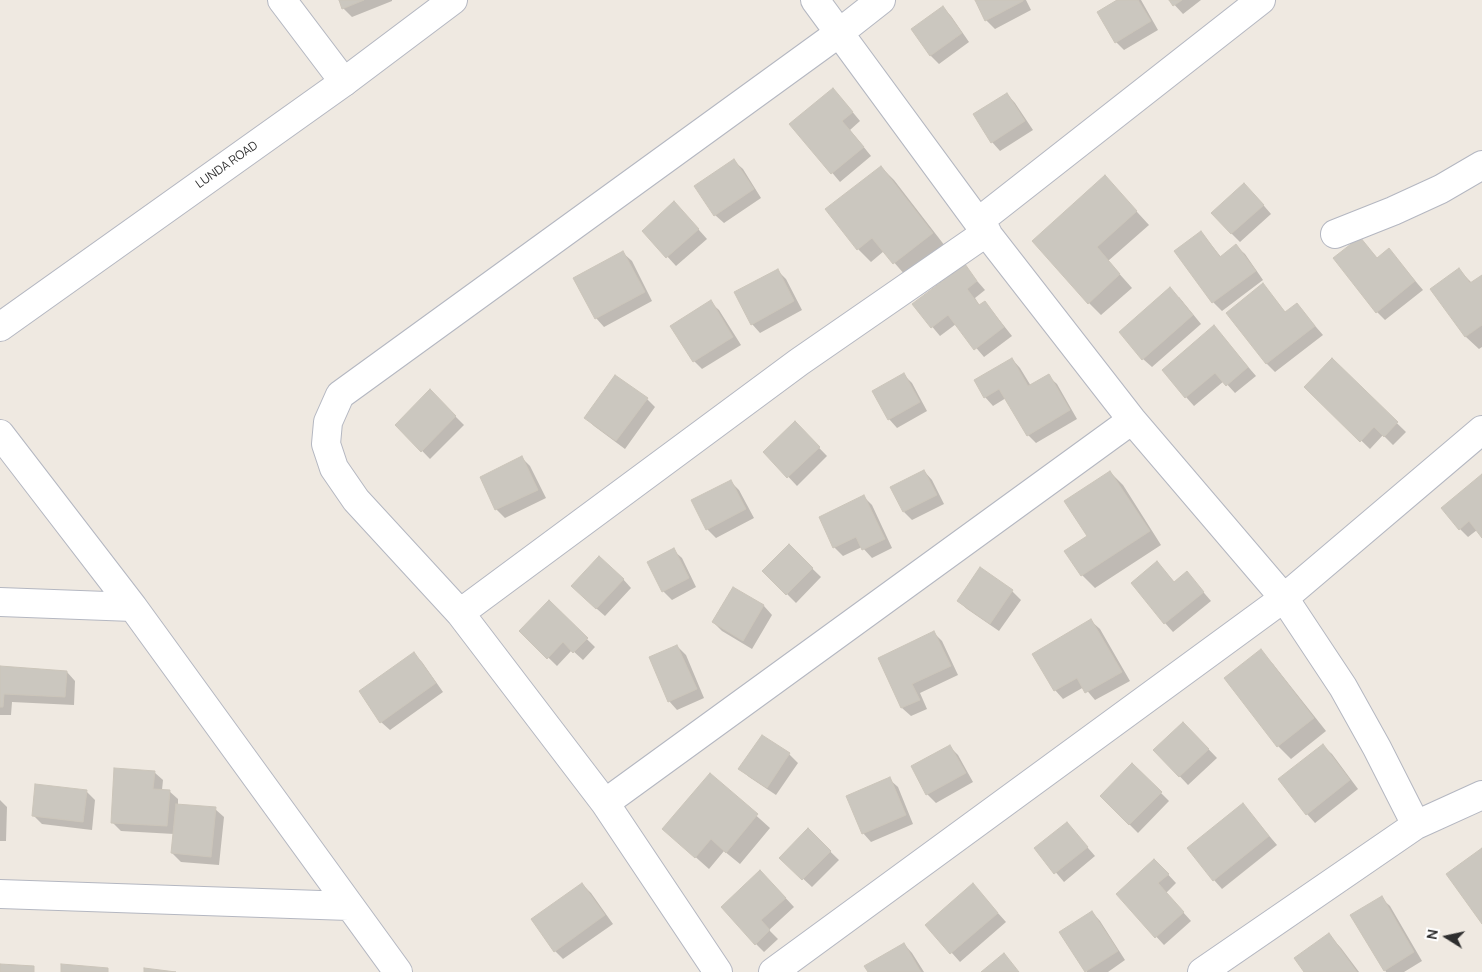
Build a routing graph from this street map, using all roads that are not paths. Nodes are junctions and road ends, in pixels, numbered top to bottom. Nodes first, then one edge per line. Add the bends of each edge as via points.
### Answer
1 (282, 0) edge
2 (453, 0) edge
3 (815, 0) edge
4 (881, 0) edge
5 (1261, 0) edge
6 (839, 33) junction
7 (344, 82) junction
8 (1482, 165) edge
9 (983, 227) junction
10 (1335, 234) dead end
11 (0, 327) edge
12 (1132, 420) junction
13 (1482, 430) edge
14 (0, 434) edge
15 (1284, 598) junction
16 (0, 602) edge
17 (132, 607) junction
18 (460, 613) junction
19 (1482, 796) edge
20 (605, 803) junction
21 (1416, 825) junction
22 (0, 894) edge
23 (349, 906) junction
24 (398, 972) edge
25 (718, 972) edge
26 (773, 972) edge
27 (1202, 972) edge

1 - 7 street
2 - 7 street, LUNDA ROAD
3 - 6 street
4 - 6 street
5 - 9 street
6 - 9 street
6 - 18 street via 340,395 327,429 326,444 334,468 356,500
7 - 11 street, LUNDA ROAD
8 - 10 street via 1441,189
9 - 12 street
9 - 18 street
12 - 15 street
12 - 20 street
13 - 15 street
14 - 17 street
15 - 21 street via 1347,694
15 - 26 street
16 - 17 street
17 - 23 street
18 - 20 street
19 - 21 street
20 - 25 street
21 - 27 street
22 - 23 street
23 - 24 street

